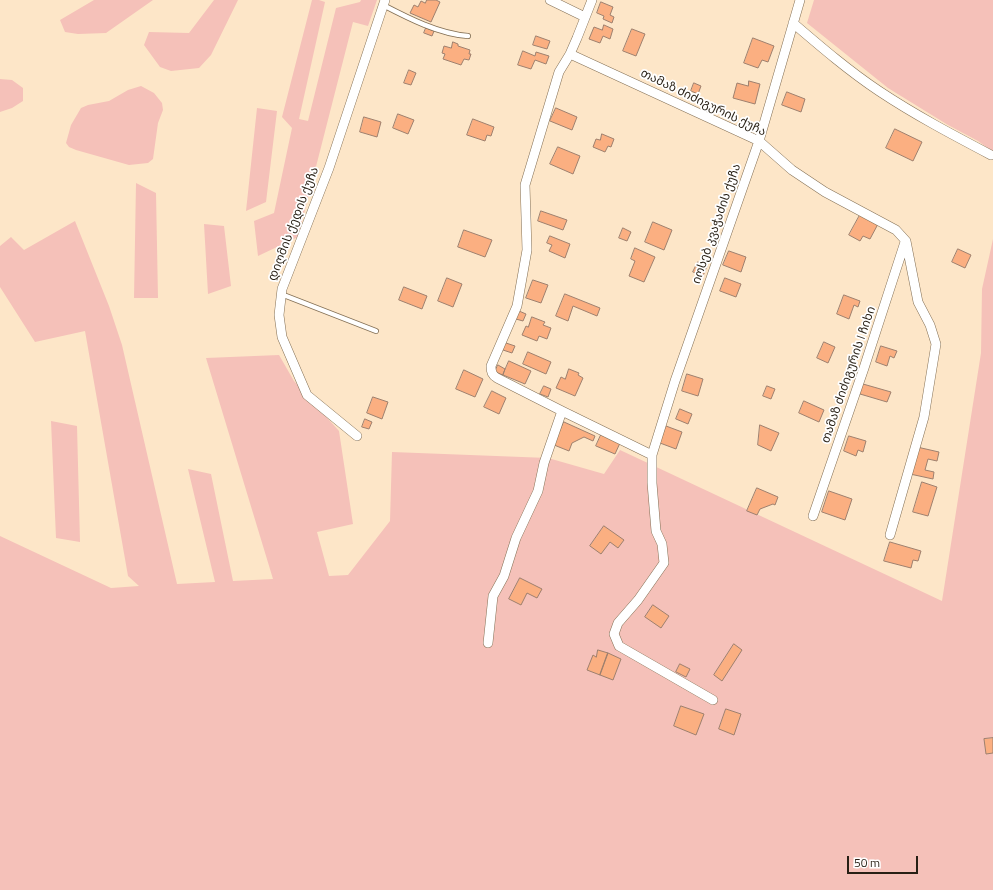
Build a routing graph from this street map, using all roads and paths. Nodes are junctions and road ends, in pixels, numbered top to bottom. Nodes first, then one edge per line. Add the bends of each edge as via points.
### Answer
1 (550, 0) edge
2 (592, 0) edge
3 (800, 0) edge
4 (384, 2) edge
5 (585, 17) junction
6 (793, 23) junction
7 (468, 36) dead end
8 (570, 54) junction
9 (759, 141) junction
10 (991, 156) dead end
11 (906, 241) junction
12 (281, 294) junction
13 (376, 331) dead end
14 (562, 411) junction
15 (357, 436) dead end
16 (652, 455) junction
17 (813, 516) dead end
18 (890, 535) dead end
19 (488, 643) dead end
20 (712, 700) dead end

1 - 5 street
2 - 5 street
3 - 6 street, იოსებ კვაჭაძის ქუჩა
4 - 7 lane via 413,20 445,32
4 - 12 street, დიღმის ქედის ქუჩა via 329,168
5 - 8 street
6 - 9 street, იოსებ კვაჭაძის ქუჩა
6 - 10 street via 879,91
8 - 9 street, თამაზ ძიძიგურის ქუჩა
8 - 14 street via 559,72 525,185 527,250 517,306 491,366 493,375 497,378
9 - 11 street, თამაზ ძიძიგურის ქუჩა via 792,170 825,192 896,230
9 - 16 street, იოსებ კვაჭაძის ქუჩა via 675,381
11 - 17 street, თამაზ ძიძიგურის I ჩიხი
11 - 18 street via 918,302 936,344 924,417
12 - 13 lane
12 - 15 street, დიღმის ქედის ქუჩა via 278,315 282,337 307,395
14 - 16 street
14 - 19 street via 544,463 538,491 516,538 504,576 493,596
16 - 20 street, იოსებ კვაჭაძის ქუჩა via 656,531 662,544 664,563 638,600 618,622 614,634 619,646

